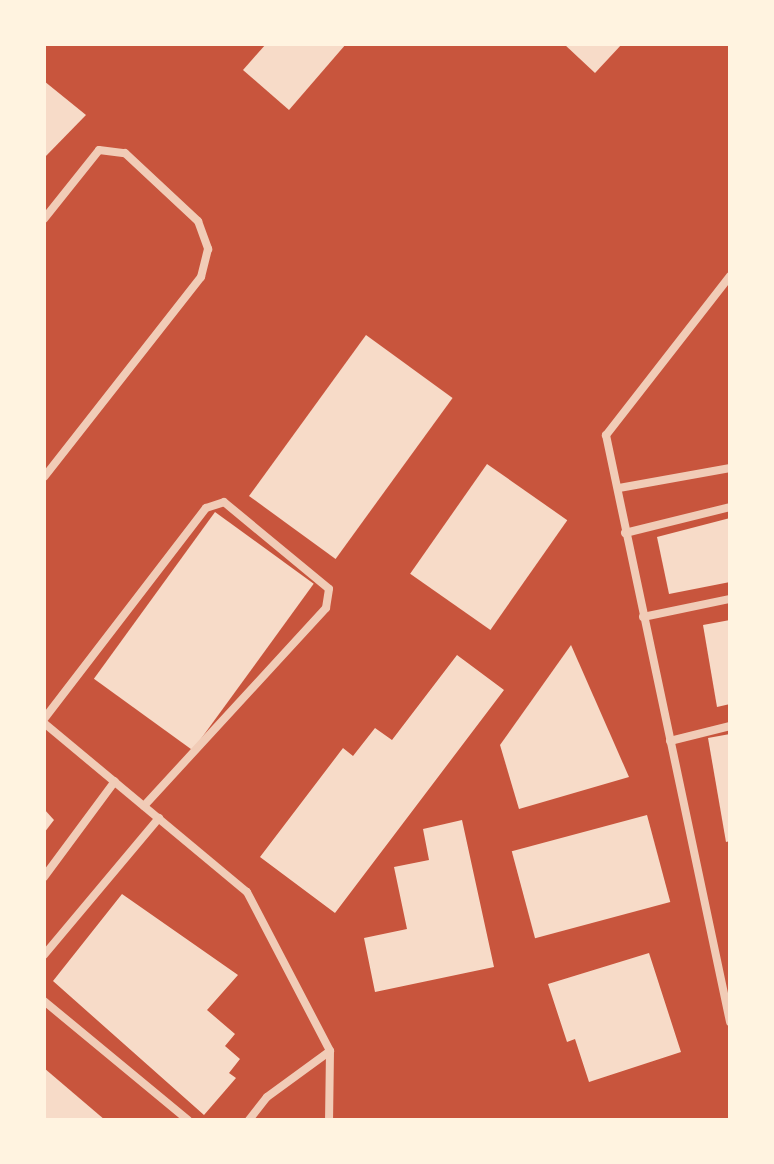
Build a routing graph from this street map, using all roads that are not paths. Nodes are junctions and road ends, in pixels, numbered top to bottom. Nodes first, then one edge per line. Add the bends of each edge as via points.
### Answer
1 (44, 219) edge
2 (730, 276) edge
3 (730, 468) edge
4 (44, 477) edge
5 (619, 488) junction
6 (730, 507) edge
7 (625, 533) junction
8 (730, 599) edge
9 (643, 617) junction
10 (44, 721) edge
11 (730, 726) edge
12 (670, 741) junction
13 (115, 781) junction
14 (144, 806) junction
15 (159, 818) junction
16 (44, 877) edge
17 (44, 955) edge
18 (44, 1001) edge
19 (730, 1022) edge
20 (330, 1051) junction
21 (188, 1120) edge
22 (249, 1120) edge
23 (329, 1120) edge

1 - 4 street via 99,150 125,153 198,221 208,249 201,277
2 - 5 street via 606,435
3 - 5 street
5 - 7 street
6 - 7 street
7 - 9 street
8 - 9 street
9 - 12 street
10 - 13 street
10 - 14 street via 206,508 224,502 329,589 326,608
11 - 12 street
12 - 19 street
13 - 14 street
13 - 16 street
14 - 15 street
15 - 17 street
15 - 20 street via 247,892
18 - 21 street
20 - 22 street via 267,1097
20 - 23 street

